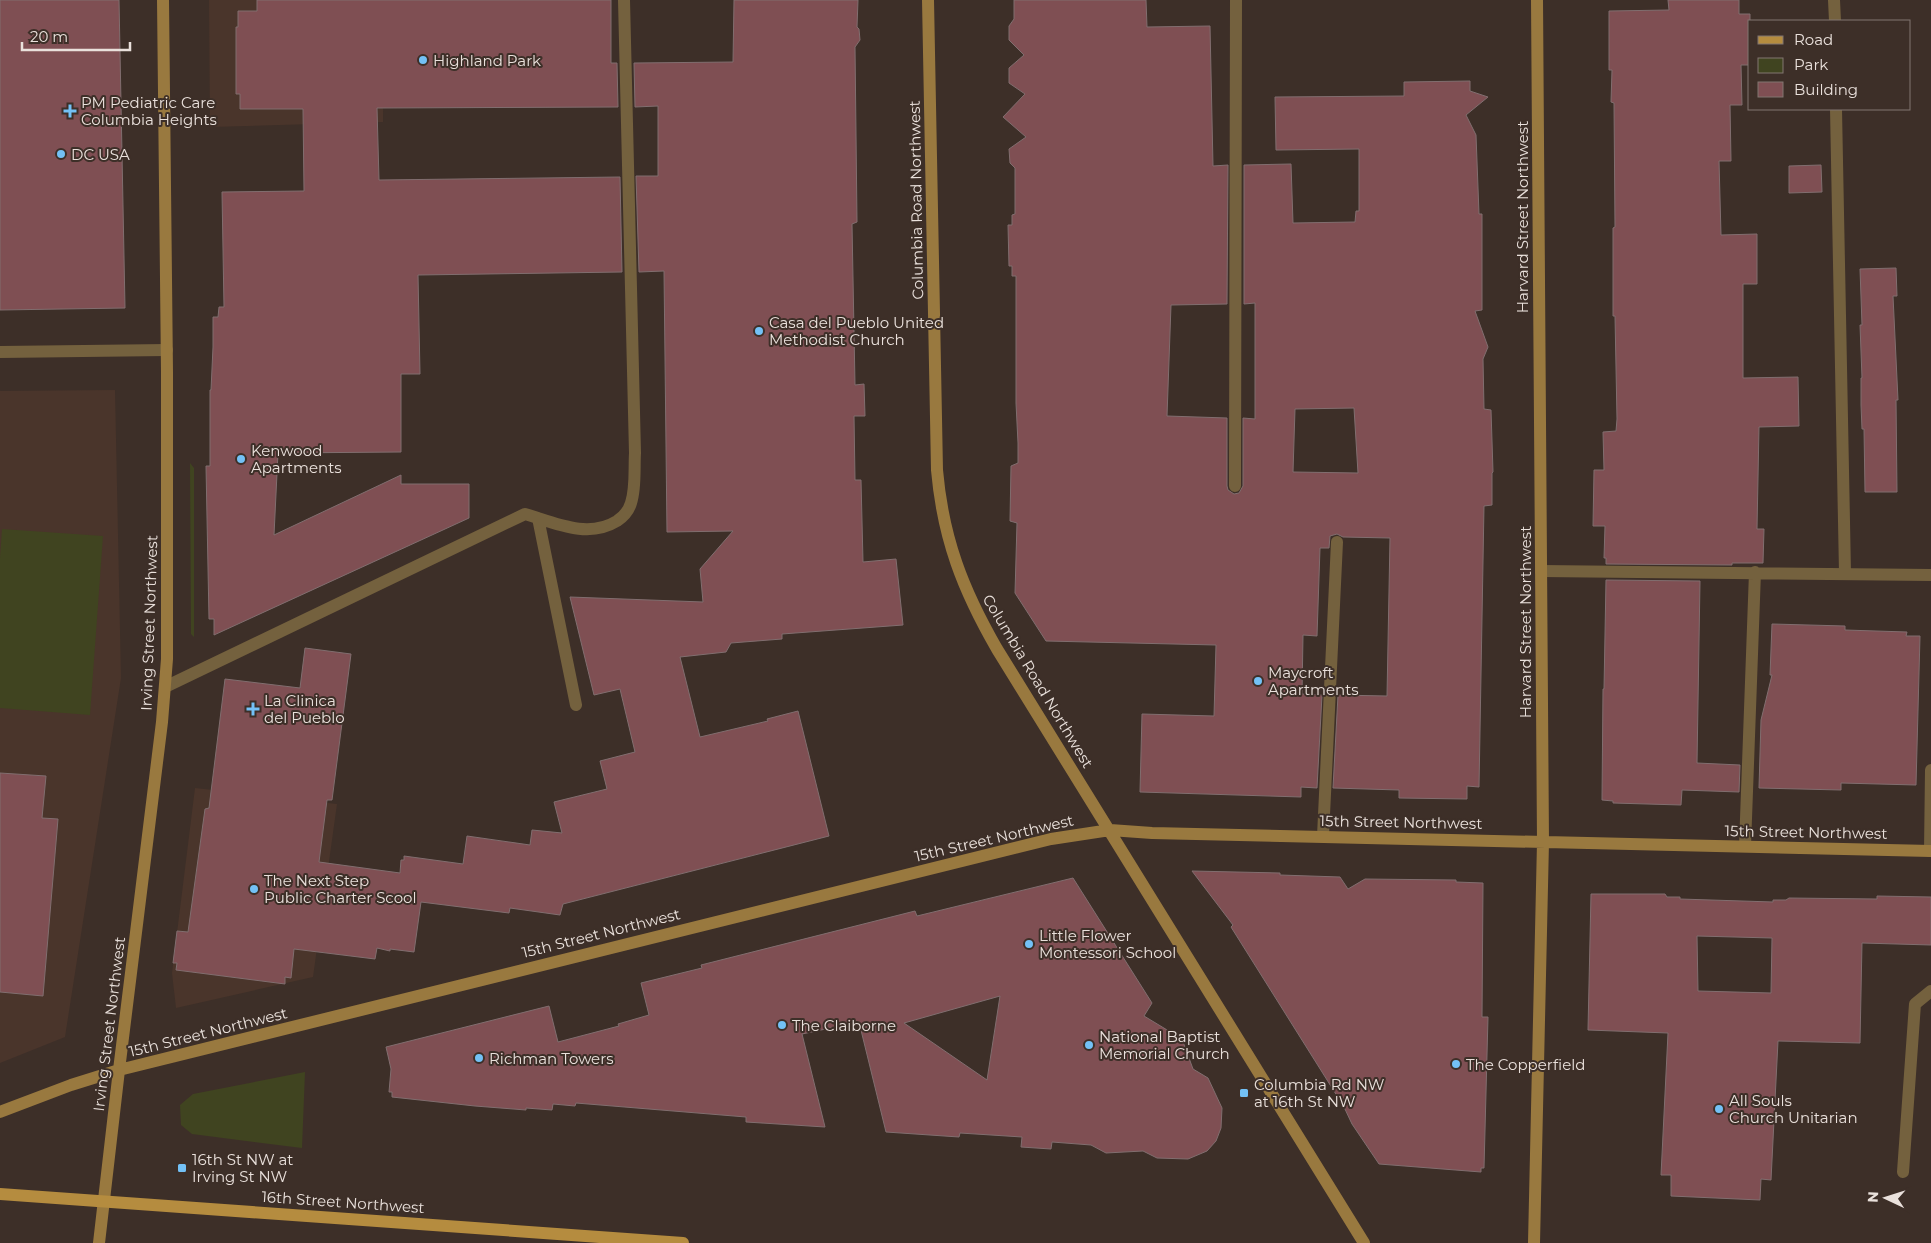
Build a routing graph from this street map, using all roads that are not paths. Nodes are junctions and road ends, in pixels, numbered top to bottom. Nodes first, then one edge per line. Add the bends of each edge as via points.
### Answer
1 (163, 0) edge
2 (624, 0) edge
3 (928, 0) edge
4 (1236, 0) edge
5 (1537, 0) edge
6 (1834, 0) edge
7 (1835, 20) edge
8 (1836, 110) edge
9 (166, 350) junction
10 (0, 352) edge
11 (1235, 486) dead end
12 (538, 518) junction
13 (1337, 542) dead end
14 (1541, 570) junction
15 (1755, 572) junction
16 (1845, 573) junction
17 (1931, 575) edge
18 (165, 687) junction
19 (576, 705) dead end
20 (1931, 770) edge
21 (1110, 830) junction
22 (1323, 836) junction
23 (1543, 842) junction
24 (1745, 846) junction
25 (1930, 851) edge
26 (1931, 991) edge
27 (118, 1070) junction
28 (0, 1112) edge
29 (1903, 1172) dead end
30 (0, 1194) edge
31 (105, 1201) junction
32 (99, 1243) edge
33 (683, 1243) edge
34 (1364, 1243) edge
35 (1534, 1243) edge

1 - 9 main road, Irving Street Northwest
2 - 12 street via 634,488 622,518 609,526 595,530 577,529
3 - 21 main road, Columbia Road Northwest via 937,470 944,517 956,563 978,616
4 - 11 street
5 - 14 main road, Harvard Street Northwest
6 - 7 street
8 - 16 street
9 - 10 street
9 - 18 main road, Irving Street Northwest via 168,616
12 - 18 street via 525,514
12 - 19 street
13 - 22 street
14 - 15 street
14 - 23 main road, Harvard Street Northwest
15 - 16 street
15 - 24 street
16 - 17 street
18 - 27 main road, Irving Street Northwest
20 - 25 street
21 - 22 main road, 15th Street Northwest
21 - 27 main road, 15th Street Northwest via 1042,841
21 - 34 main road, Columbia Road Northwest
22 - 23 main road, 15th Street Northwest
23 - 24 main road, 15th Street Northwest
23 - 35 main road, Harvard Street Northwest
24 - 25 main road, 15th Street Northwest
26 - 29 street via 1915,1004
27 - 28 main road, 15th Street Northwest
27 - 31 main road, Irving Street Northwest
30 - 31 main road, 16th Street Northwest
31 - 32 main road, Irving Street Northwest
31 - 33 main road, 16th Street Northwest

